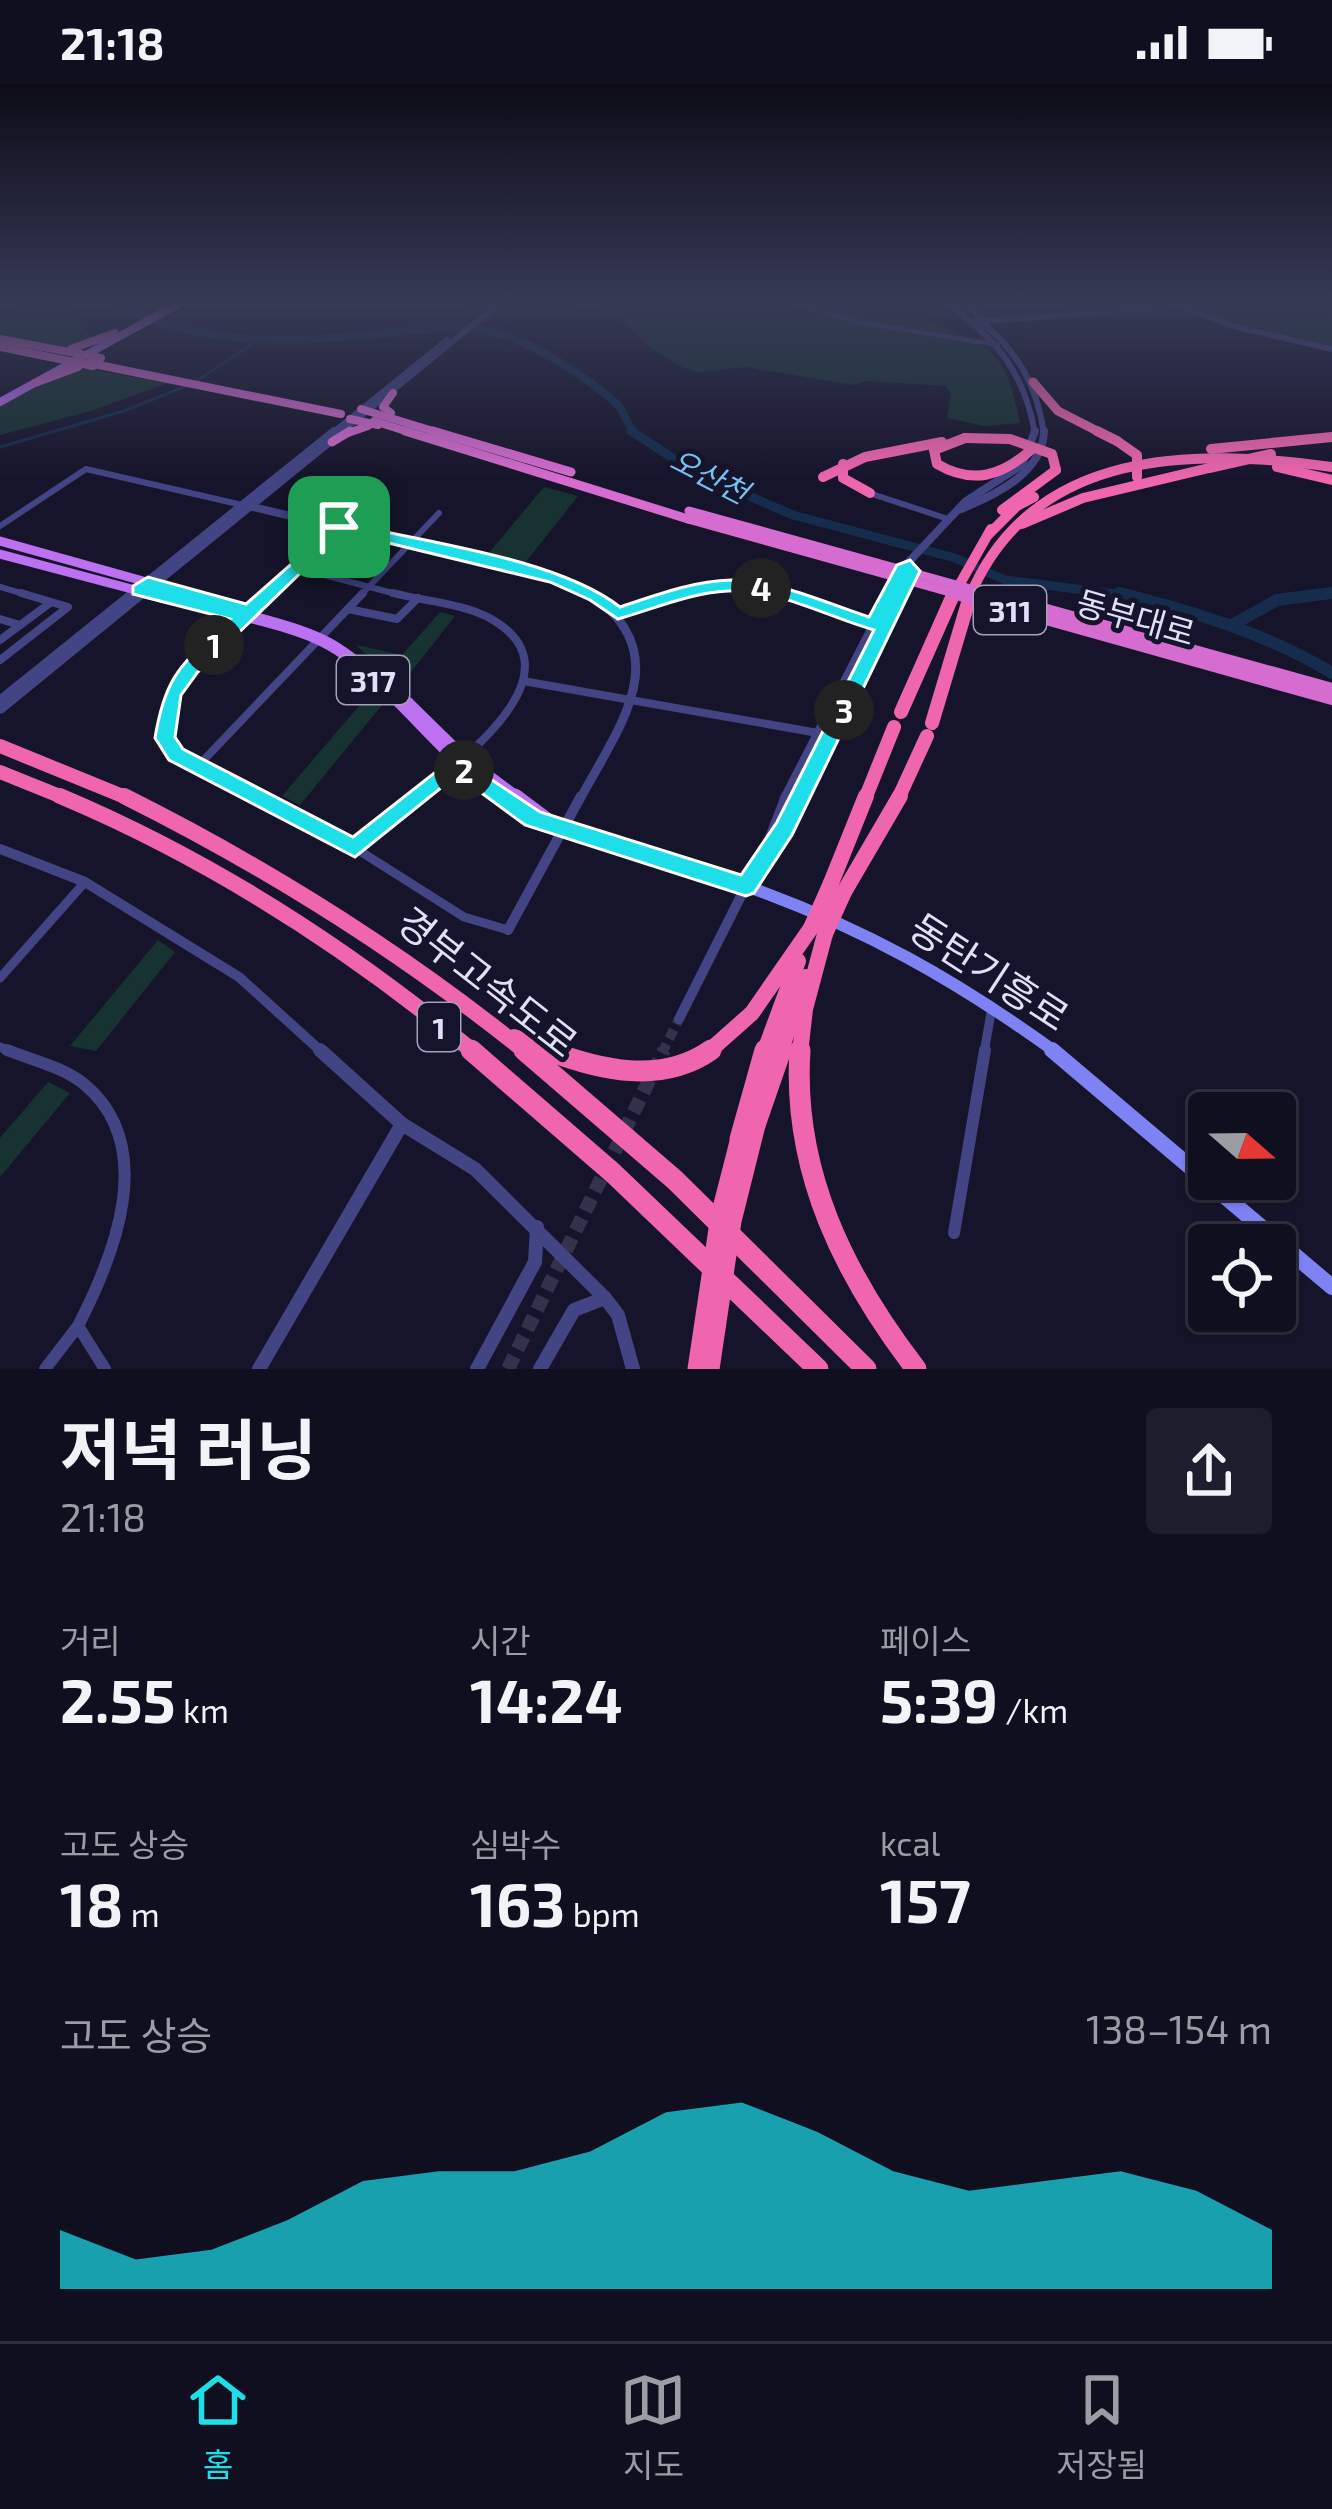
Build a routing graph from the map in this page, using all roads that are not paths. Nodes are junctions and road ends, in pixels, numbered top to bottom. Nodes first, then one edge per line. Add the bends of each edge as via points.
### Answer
1 (44, 362) edge
2 (73, 362) edge
3 (76, 362) edge
4 (94, 362) edge
5 (119, 362) edge
6 (425, 362) edge
7 (426, 362) edge
8 (1010, 362) edge
9 (1023, 362) edge
10 (179, 379) junction
11 (31, 382) junction
12 (1033, 382) junction
13 (392, 393) junction
14 (0, 399) edge
15 (362, 416) junction
16 (403, 419) junction
17 (965, 438) junction
18 (1332, 440) edge
19 (332, 442) junction
20 (1031, 449) junction
21 (843, 464) junction
22 (1332, 466) edge
23 (1092, 471) junction
24 (1132, 472) junction
25 (824, 477) joint
26 (590, 479) junction
27 (1332, 480) edge
28 (870, 493) junction
29 (1099, 495) junction
30 (244, 506) junction
31 (956, 512) junction
32 (439, 513) dead end
33 (688, 515) junction
34 (948, 519) junction
35 (0, 526) edge
36 (339, 527) junction
37 (0, 541) edge
38 (989, 542) junction
39 (411, 543) junction
40 (0, 554) edge
41 (296, 568) junction
42 (908, 568) junction
43 (370, 586) junction
44 (149, 587) junction
45 (0, 588) edge
46 (418, 598) junction
47 (51, 602) junction
48 (348, 609) junction
49 (246, 614) junction
50 (618, 614) junction
51 (0, 619) edge
52 (874, 624) junction
53 (20, 625) junction
54 (4, 632) edge
55 (322, 636) junction
56 (0, 640) edge
57 (0, 660) edge
58 (523, 681) junction
59 (1332, 689) edge
60 (635, 698) junction
61 (1332, 699) edge
62 (1, 704) edge
63 (818, 733) junction
64 (0, 746) edge
65 (460, 761) junction
66 (199, 765) junction
67 (0, 772) edge
68 (565, 827) junction
69 (355, 848) junction
70 (0, 849) edge
71 (759, 866) junction
72 (85, 882) junction
73 (746, 886) junction
74 (838, 887) junction
75 (508, 929) joint
76 (818, 931) junction
77 (0, 978) edge
78 (993, 1005) junction
79 (679, 1019) tunnel mouth
80 (505, 1034) junction
81 (0, 1047) edge
82 (402, 1124) junction
83 (747, 1133) junction
84 (536, 1227) junction
85 (954, 1233) dead end
86 (1332, 1287) edge
87 (605, 1298) junction
88 (78, 1326) junction
89 (45, 1369) edge
90 (105, 1369) edge
91 (260, 1369) edge
92 (477, 1369) edge
93 (540, 1369) edge
94 (634, 1369) edge
95 (698, 1369) edge
96 (709, 1369) edge
97 (818, 1369) edge
98 (866, 1369) edge
99 (916, 1369) edge

1 - 11 highway via 49,365
2 - 11 main road
3 - 11 highway
4 - 10 highway
5 - 10 highway
6 - 15 street
7 - 13 street
8 - 20 street via 1026,385
9 - 12 street
10 - 15 highway, 동부대로 / 311
11 - 14 main road
12 - 24 highway, bridge via 1058,411 1137,454
12 - 31 street via 1045,437 1036,459
13 - 15 street
13 - 16 highway via 382,406
15 - 16 highway
15 - 19 street
15 - 19 highway
15 - 26 highway, 동부대로 / 311
15 - 30 street
15 - 33 highway, 동부대로 / 311
16 - 26 highway
17 - 20 highway via 934,450 937,464 991,477
17 - 21 highway
17 - 38 highway, bridge via 1035,444 1052,454 1056,470 1017,495 995,519
18 - 23 highway via 1152,455
18 - 29 highway, bridge
19 - 30 street
20 - 31 street via 1022,465
21 - 25 highway
21 - 28 highway via 843,478
22 - 23 highway via 1202,454
22 - 24 highway via 1225,456
23 - 38 highway via 1017,506
24 - 27 highway via 1221,461
24 - 29 highway
24 - 38 highway via 1044,499
25 - 28 street
26 - 33 highway, 동부대로 / 311
28 - 34 street
29 - 38 highway via 1051,508
30 - 35 street via 86,469
30 - 36 street
30 - 44 street
31 - 34 street
32 - 39 street
33 - 59 highway, 동부대로 / 311, bridge
33 - 61 highway, 동부대로 / 311, bridge
34 - 42 street
36 - 39 street
36 - 41 street
37 - 44 main road, 동탄기흥로 / 317
38 - 74 highway via 951,599 897,719
38 - 74 highway via 905,785
39 - 43 street
39 - 50 street via 555,578
40 - 44 main road, 동탄기흥로 / 317
41 - 43 street
41 - 49 street
42 - 52 street
42 - 71 street
43 - 46 street
43 - 48 street
44 - 49 main road, 동탄기흥로 / 317
44 - 62 street
45 - 47 street
46 - 48 street via 397,619
46 - 58 street via 505,628 519,644
47 - 53 street
47 - 57 street via 68,607
48 - 55 street
49 - 55 main road, 동탄기흥로 / 317
49 - 66 street via 172,694 165,738
50 - 52 street via 731,585
50 - 60 street via 637,651
51 - 53 street
52 - 63 street
53 - 54 street
54 - 56 street
55 - 65 main road, 동탄기흥로 / 317
55 - 66 street
58 - 60 street
58 - 65 street via 502,722
60 - 63 street
60 - 68 street
63 - 71 street via 772,821
64 - 80 highway, 경부고속도로 / 1 via 254,859
65 - 68 main road, 동탄기흥로 / 317 via 510,806
65 - 69 street
66 - 69 street
67 - 97 highway, 경부고속도로 / 1 via 181,852 339,950 566,1129
68 - 73 main road, 동탄기흥로 / 317
68 - 75 street
69 - 75 street via 464,916
70 - 72 street
71 - 73 street
72 - 77 street
72 - 82 street via 238,977
73 - 78 main road, 동탄기흥로 / 317 via 878,938
73 - 79 street
74 - 76 highway, bridge
76 - 80 highway via 747,1022 715,1050 673,1067 599,1068
76 - 83 highway via 772,1025
76 - 99 highway via 800,1037 806,1138 845,1265
78 - 85 street
78 - 86 main road, 동탄기흥로 / 317
80 - 98 highway, 경부고속도로 / 1 via 647,1154
81 - 88 street via 83,1084 117,1125 124,1155 118,1232
82 - 84 street via 475,1169
82 - 91 street
83 - 95 highway, bridge via 722,1216
83 - 96 highway, bridge
84 - 87 street
84 - 92 street via 535,1262
87 - 93 street via 574,1310
87 - 94 street
88 - 89 street
88 - 90 street

